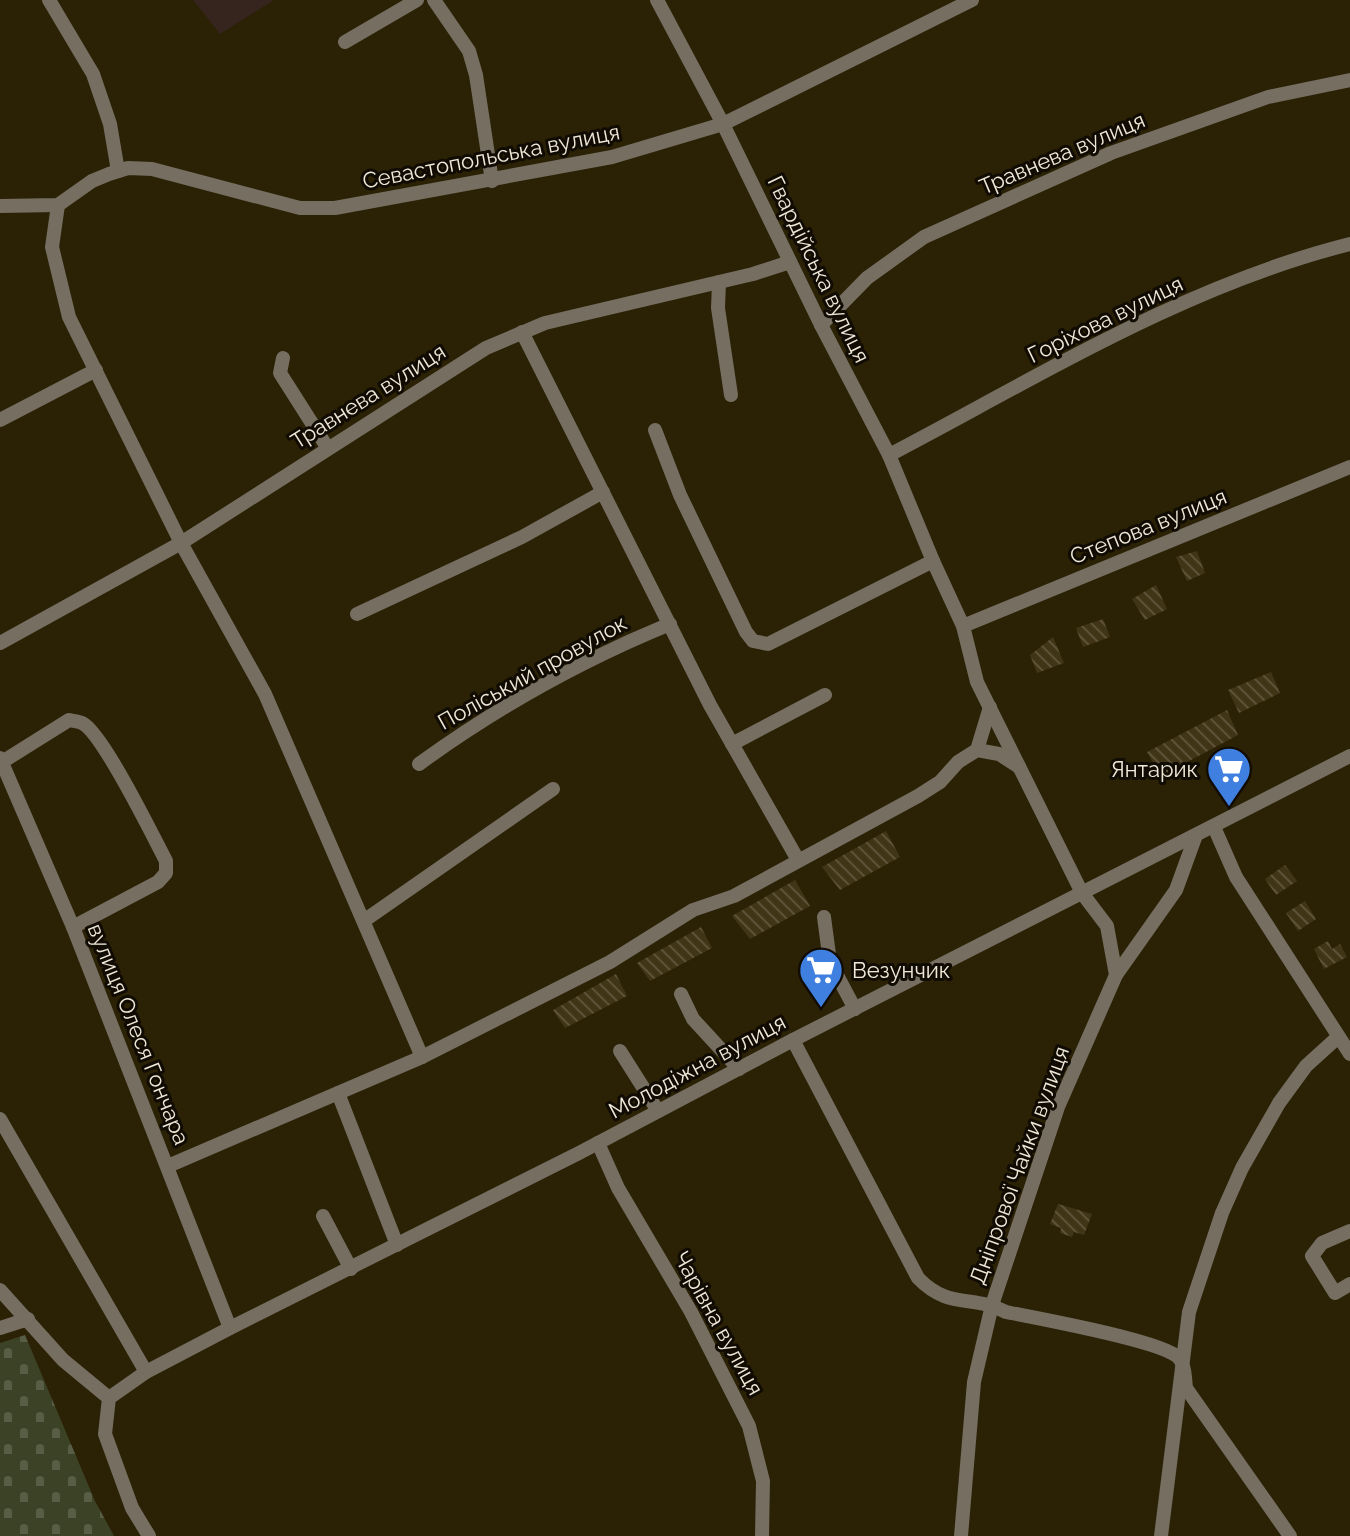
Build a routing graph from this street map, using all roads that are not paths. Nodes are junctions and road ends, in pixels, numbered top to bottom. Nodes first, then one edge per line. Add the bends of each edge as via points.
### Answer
1 (49, 0) edge
2 (417, 0) edge
3 (434, 0) edge
4 (657, 0) edge
5 (972, 0) edge
6 (345, 42) dead end
7 (1350, 80) edge
8 (723, 124) junction
9 (118, 171) junction
10 (492, 181) junction
11 (58, 205) junction
12 (0, 206) edge
13 (1350, 244) edge
14 (790, 262) junction
15 (719, 282) junction
16 (821, 325) junction
17 (522, 332) junction
18 (283, 358) dead end
19 (96, 370) junction
20 (731, 395) dead end
21 (0, 420) edge
22 (655, 430) dead end
23 (327, 447) junction
24 (889, 455) junction
25 (1350, 467) edge
26 (603, 492) junction
27 (181, 543) junction
28 (933, 561) junction
29 (357, 614) dead end
30 (670, 624) junction
31 (963, 626) junction
32 (0, 643) edge
33 (825, 695) dead end
34 (990, 707) junction
35 (732, 744) junction
36 (977, 750) junction
37 (1350, 756) edge
38 (1, 760) edge
39 (419, 764) dead end
40 (1020, 768) junction
41 (553, 789) dead end
42 (1214, 827) junction
43 (1196, 835) junction
44 (798, 860) junction
45 (1082, 893) junction
46 (824, 917) dead end
47 (365, 920) junction
48 (73, 927) junction
49 (1116, 975) junction
50 (681, 994) dead end
51 (855, 1009) junction
52 (1338, 1037) junction
53 (793, 1040) junction
54 (620, 1051) dead end
55 (1350, 1054) edge
56 (422, 1057) junction
57 (739, 1069) junction
58 (338, 1093) junction
59 (658, 1111) junction
60 (0, 1119) edge
61 (598, 1143) junction
62 (168, 1166) junction
63 (323, 1216) dead end
64 (1350, 1231) edge
65 (397, 1245) junction
66 (351, 1269) junction
67 (1350, 1284) edge
68 (0, 1290) edge
69 (992, 1305) junction
70 (28, 1319) junction
71 (0, 1328) edge
72 (230, 1328) junction
73 (1182, 1362) junction
74 (146, 1372) junction
75 (109, 1398) junction
76 (149, 1536) edge
77 (762, 1536) edge
78 (961, 1536) edge
79 (1161, 1536) edge
80 (1290, 1536) edge

1 - 9 street via 93,74
2 - 6 street
3 - 10 street via 469,51
4 - 8 street, Гвардійська вулиця
5 - 8 street, Севастопольська вулиця
7 - 16 street, Травнева вулиця via 1268,97 1111,153 924,237 867,278
8 - 10 street, Севастопольська вулиця via 612,157
8 - 14 street, Гвардійська вулиця
9 - 10 street, Севастопольська вулиця via 152,169 300,208 335,208
9 - 11 street, Севастопольська вулиця via 92,181
11 - 12 street
11 - 19 street via 52,247 59,284
13 - 24 street, Горіхова вулиця via 1307,254 1166,309
14 - 15 street, Травнева вулиця
14 - 16 street, Гвардійська вулиця
15 - 17 street, Травнева вулиця
15 - 20 street
16 - 24 street, Гвардійська вулиця
17 - 23 street, Травнева вулиця via 486,348
17 - 26 street
18 - 23 street via 280,373
19 - 21 street
19 - 27 street
22 - 28 street via 680,495 753,641 768,644
23 - 27 street, Травнева вулиця
24 - 28 street, Гвардійська вулиця
25 - 31 street, Степова вулиця
26 - 29 street via 522,537
26 - 30 street
27 - 32 street, Травнева вулиця
27 - 47 street via 265,694
28 - 31 street, Гвардійська вулиця
30 - 35 street
30 - 39 street, Поліський провулок via 612,647
31 - 34 street, Гвардійська вулиця via 977,682
33 - 35 street
34 - 36 street
34 - 40 street, Гвардійська вулиця
35 - 44 street
36 - 40 street via 999,754
36 - 44 street via 940,782
37 - 42 street, Молодіжна вулиця
38 - 48 street, вулиця Олеся Гончара
38 - 48 street via 69,720 82,723 121,777 166,861 166,873 158,882
40 - 45 street, Гвардійська вулиця
41 - 47 street
42 - 43 street, Молодіжна вулиця
42 - 52 street via 1236,877
43 - 45 street, Молодіжна вулиця
43 - 49 street, Дніпрової Чайки вулиця via 1176,890
44 - 56 street via 734,896 693,910 610,962
45 - 49 street, Гвардійська вулиця via 1107,926
45 - 51 street, Молодіжна вулиця
46 - 51 street via 830,962
47 - 56 street
48 - 62 street, вулиця Олеся Гончара
49 - 69 street, Дніпрової Чайки вулиця via 1058,1107
50 - 57 street via 693,1019
51 - 53 street, Молодіжна вулиця
52 - 55 street
52 - 73 street via 1306,1066 1242,1168 1195,1294
53 - 57 street, Молодіжна вулиця
53 - 69 street via 918,1278 940,1296
54 - 59 street
56 - 58 street
57 - 59 street, Молодіжна вулиця
58 - 62 street
58 - 65 street
59 - 61 street, Молодіжна вулиця
60 - 74 street
61 - 65 street, Молодіжна вулиця
61 - 77 street, Чарівна вулиця via 749,1426 763,1481
62 - 72 street, вулиця Олеся Гончара
63 - 66 street
64 - 67 street via 1322,1243 1312,1256 1335,1293
65 - 66 street, Молодіжна вулиця
66 - 72 street, Молодіжна вулиця
68 - 70 street
69 - 73 street via 1158,1348
69 - 78 street, Дніпрової Чайки вулиця via 974,1382
70 - 71 street
70 - 75 street via 63,1360
72 - 74 street, Молодіжна вулиця
73 - 79 street
73 - 80 street via 1186,1388
74 - 75 street, Молодіжна вулиця
75 - 76 street via 105,1434 132,1508

